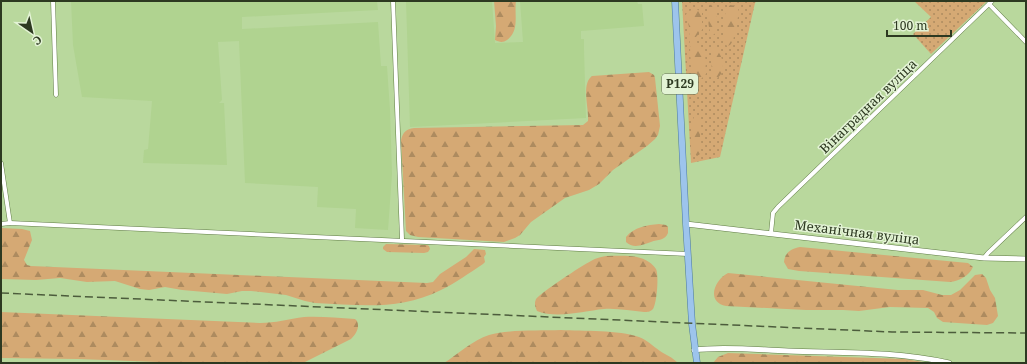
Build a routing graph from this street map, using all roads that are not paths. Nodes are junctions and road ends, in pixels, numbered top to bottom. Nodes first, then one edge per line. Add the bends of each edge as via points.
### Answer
1 (53, 1) edge
2 (393, 1) edge
3 (675, 1) edge
4 (990, 2) edge
5 (1026, 42) edge
6 (56, 95) dead end
7 (1, 163) edge
8 (1026, 217) edge
9 (10, 223) junction
10 (1, 224) edge
11 (686, 224) junction
12 (771, 233) junction
13 (402, 239) junction
14 (688, 254) junction
15 (984, 258) junction
16 (1026, 259) edge
17 (694, 350) junction
18 (697, 363) edge
19 (949, 363) edge

1 - 6 street
2 - 13 street
3 - 11 main road, Р129
4 - 5 street
4 - 12 street, Вінаградная вуліца via 778,207 773,213
7 - 9 street
8 - 15 street
9 - 10 street
9 - 13 street
11 - 12 street, Механічная вуліца
11 - 14 main road, Р129
12 - 15 street, Механічная вуліца
13 - 14 street
14 - 17 main road, Р129
15 - 16 street, Механічная вуліца
17 - 18 main road, Р129
17 - 19 street via 898,355

